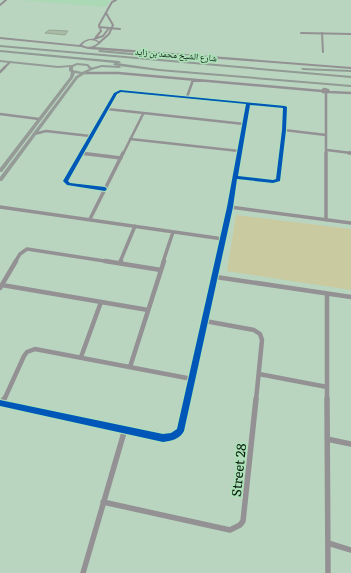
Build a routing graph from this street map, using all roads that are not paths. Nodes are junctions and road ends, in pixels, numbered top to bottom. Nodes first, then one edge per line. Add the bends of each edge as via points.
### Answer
1 (6, 0) edge
2 (116, 0) edge
3 (0, 5) edge
4 (106, 13) junction
5 (99, 27) junction
6 (109, 28) junction
7 (112, 28) junction
8 (120, 28) dead end
9 (301, 33) dead end
10 (322, 33) junction
11 (351, 34) edge
12 (0, 38) edge
13 (95, 38) junction
14 (0, 42) edge
15 (82, 42) junction
16 (100, 43) junction
17 (70, 44) junction
18 (0, 46) edge
19 (81, 46) junction
20 (92, 48) junction
21 (110, 48) junction
22 (0, 51) edge
23 (323, 52) dead end
24 (22, 53) junction
25 (89, 54) junction
26 (85, 59) junction
27 (191, 60) junction
28 (0, 61) edge
29 (10, 62) junction
30 (58, 66) junction
31 (74, 66) junction
32 (90, 70) junction
33 (159, 70) junction
34 (72, 71) junction
35 (351, 71) edge
36 (0, 72) edge
37 (85, 73) junction
38 (96, 73) junction
39 (351, 77) edge
40 (267, 79) junction
41 (193, 80) junction
42 (351, 82) edge
43 (351, 86) edge
44 (351, 89) edge
45 (328, 92) junction
46 (58, 94) junction
47 (351, 94) edge
48 (187, 97) junction
49 (59, 100) junction
50 (248, 103) junction
51 (107, 110) junction
52 (0, 114) edge
53 (143, 114) junction
54 (39, 119) junction
55 (244, 124) junction
56 (40, 126) junction
57 (284, 130) junction
58 (46, 131) junction
59 (34, 134) junction
60 (326, 135) junction
61 (90, 136) junction
62 (130, 139) junction
63 (327, 150) junction
64 (239, 151) junction
65 (80, 153) junction
66 (351, 153) edge
67 (121, 158) junction
68 (0, 171) edge
69 (236, 177) junction
70 (0, 180) edge
71 (105, 189) junction
72 (0, 207) edge
73 (230, 207) junction
74 (90, 219) junction
75 (326, 220) junction
76 (351, 223) edge
77 (135, 226) junction
78 (173, 232) junction
79 (223, 239) junction
80 (120, 263) junction
81 (161, 270) junction
82 (216, 276) junction
83 (1, 286) edge
84 (327, 294) junction
85 (351, 297) edge
86 (101, 302) junction
87 (148, 310) junction
88 (205, 321) junction
89 (81, 357) junction
90 (130, 367) junction
91 (259, 374) junction
92 (192, 379) junction
93 (327, 387) junction
94 (1, 403) edge
95 (125, 429) junction
96 (327, 439) junction
97 (351, 444) edge
98 (103, 502) junction
99 (328, 543) junction
100 (351, 550) edge
101 (83, 573) edge
102 (328, 573) edge

1 - 3 street
2 - 4 street
4 - 5 street
4 - 7 street via 113,22
5 - 6 street
5 - 13 street via 101,31
6 - 7 street
6 - 13 street via 101,37
7 - 8 street
7 - 16 street
9 - 10 street
10 - 11 street
10 - 23 street
12 - 17 street
13 - 15 street
13 - 16 street
14 - 27 highway
15 - 17 street
15 - 19 street
16 - 20 street
16 - 21 street
17 - 19 street
18 - 25 highway, شارع الشيخ محمد بن زايد
19 - 20 street
20 - 21 street
21 - 35 street
22 - 24 highway, شارع الشيخ محمد بن زايد
24 - 26 highway, شارع الشيخ محمد بن زايد
24 - 31 highway via 70,61
25 - 27 highway
25 - 39 highway, شارع الشيخ محمد بن زايد
26 - 33 highway
26 - 42 highway, شارع الشيخ محمد بن زايد
27 - 35 highway
28 - 29 main road
29 - 30 main road
29 - 36 street
30 - 31 main road
30 - 34 main road
31 - 32 main road via 86,64 90,66
31 - 34 main road
32 - 33 highway via 102,66
32 - 37 main road
32 - 38 street
33 - 40 highway
34 - 37 main road
34 - 46 main road via 72,77
37 - 38 street
37 - 49 main road via 77,77
38 - 41 street
40 - 43 highway
40 - 44 highway
41 - 45 street
41 - 48 street
45 - 47 street
45 - 60 street
46 - 49 main road
46 - 54 main road
48 - 50 street
48 - 51 street via 121,91 116,93
49 - 56 main road
50 - 55 street
50 - 57 street via 284,107
51 - 53 street
51 - 61 street
52 - 54 street
53 - 55 street
53 - 62 street
54 - 68 main road
55 - 64 street
56 - 58 street
56 - 59 main road
57 - 60 street
57 - 69 street via 278,180 271,182
58 - 59 street
58 - 61 street
59 - 70 main road
60 - 63 street
61 - 65 street
62 - 64 street
62 - 67 street
63 - 66 street
63 - 75 street
64 - 69 street
65 - 67 street
65 - 71 street via 65,182
67 - 71 street
69 - 73 street
71 - 74 street
72 - 74 street
73 - 75 street
73 - 79 street
74 - 77 street
75 - 76 street
77 - 78 street
77 - 80 street
78 - 79 street
78 - 81 street
79 - 82 street
80 - 81 street
80 - 83 street via 27,249 20,254
81 - 87 street
82 - 84 street
82 - 88 street
83 - 86 street
84 - 85 street
84 - 93 street
86 - 87 street
86 - 89 street
87 - 90 street
88 - 91 street, Street 28 via 254,330 260,334 262,340
88 - 92 street
89 - 90 street
89 - 94 street via 39,349 31,350 24,356
90 - 92 street
91 - 93 street
91 - 98 street, Street 28 via 244,515 240,525 230,530 224,529
92 - 95 street via 182,425 176,435 163,438
93 - 96 street
94 - 95 street
95 - 98 street
96 - 97 street
96 - 99 street
98 - 101 street
99 - 100 street
99 - 102 street

